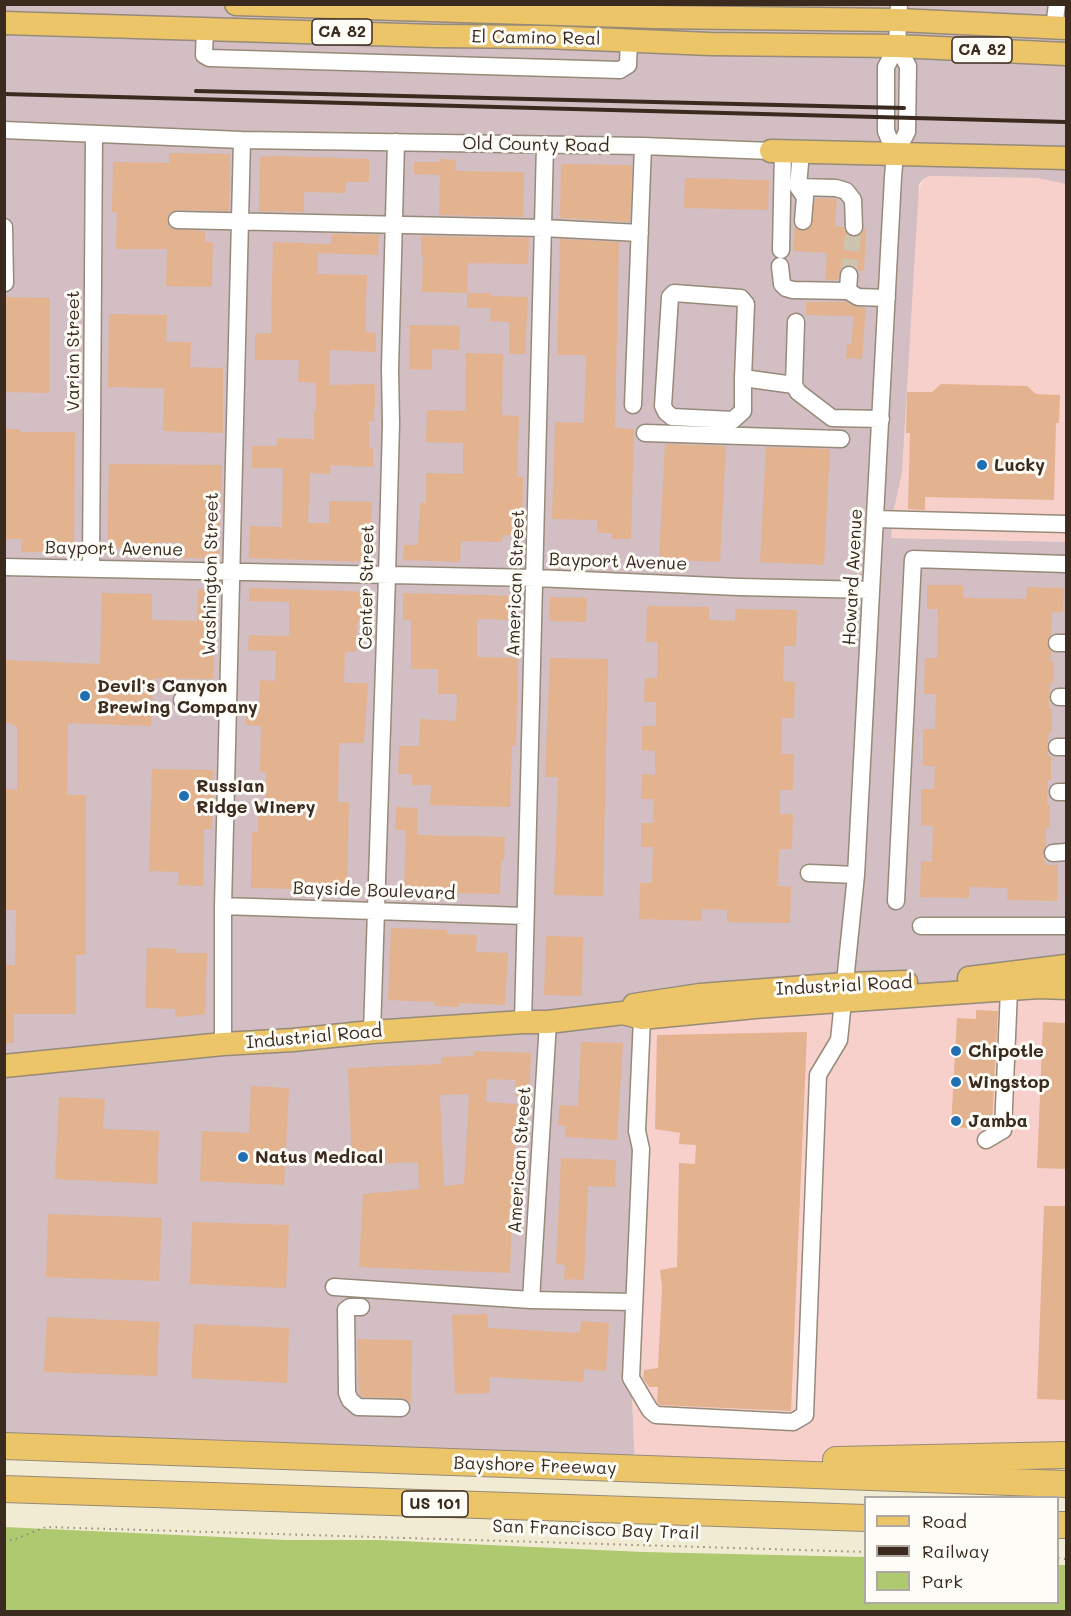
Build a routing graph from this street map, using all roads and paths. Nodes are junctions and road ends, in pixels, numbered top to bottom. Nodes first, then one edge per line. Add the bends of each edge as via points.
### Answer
1 (236, 4) edge
2 (1057, 4) edge
3 (249, 5) edge
4 (385, 6) edge
5 (548, 9) edge
6 (898, 12) edge
7 (4, 23) edge
8 (205, 28) junction
9 (1060, 28) edge
10 (248, 29) junction
11 (545, 37) junction
12 (629, 40) junction
13 (897, 46) junction
14 (1066, 54) edge
15 (4, 130) edge
16 (94, 134) junction
17 (242, 140) junction
18 (396, 142) junction
19 (545, 145) junction
20 (643, 146) junction
21 (785, 151) junction
22 (895, 154) junction
23 (1066, 158) edge
24 (798, 187) junction
25 (177, 220) dead end
26 (803, 221) dead end
27 (240, 223) junction
28 (394, 224) junction
29 (4, 227) edge
30 (854, 227) tunnel mouth
31 (543, 228) junction
32 (640, 233) junction
33 (5, 283) edge
34 (887, 298) junction
35 (796, 322) dead end
36 (743, 378) junction
37 (794, 385) junction
38 (633, 405) dead end
39 (881, 419) junction
40 (645, 433) dead end
41 (841, 439) dead end
42 (875, 519) junction
43 (1066, 524) edge
44 (1066, 564) edge
45 (4, 567) edge
46 (91, 568) junction
47 (231, 572) junction
48 (387, 576) junction
49 (536, 578) junction
50 (870, 590) junction
51 (182, 699) dead end
52 (228, 700) junction
53 (809, 873) dead end
54 (856, 875) junction
55 (896, 901) dead end
56 (222, 906) junction
57 (377, 911) junction
58 (525, 916) junction
59 (921, 926) dead end
60 (1066, 926) edge
61 (1066, 966) edge
62 (1066, 988) edge
63 (1009, 990) junction
64 (845, 993) junction
65 (633, 1016) junction
66 (523, 1022) junction
67 (548, 1022) junction
68 (372, 1032) junction
69 (223, 1044) junction
70 (4, 1066) edge
71 (986, 1140) dead end
72 (334, 1287) dead end
73 (531, 1300) junction
74 (634, 1302) junction
75 (362, 1307) dead end
76 (401, 1408) dead end
77 (4, 1446) edge
78 (1066, 1455) edge
79 (558, 1467) junction
80 (1066, 1484) edge
81 (4, 1489) edge
82 (864, 1518) edge
83 (4, 1540) edge
84 (864, 1552) edge

1 - 3 main road, El Camino Real / CA 82
2 - 9 street
3 - 4 main road, El Camino Real / CA 82
3 - 10 street
4 - 5 main road, El Camino Real / CA 82
5 - 6 main road, El Camino Real / CA 82 via 656,17
5 - 11 street
6 - 9 main road, El Camino Real / CA 82
6 - 13 street, Howard Avenue
7 - 8 main road, El Camino Real / CA 82
8 - 10 main road, El Camino Real / CA 82
8 - 12 street via 204,55 209,58 620,70 628,65
10 - 11 main road, El Camino Real / CA 82
11 - 12 main road, El Camino Real / CA 82
12 - 13 main road, El Camino Real / CA 82
13 - 14 main road, El Camino Real / CA 82
13 - 22 street, Howard Avenue via 908,66 907,132
15 - 16 street, Old County Road
16 - 17 street, Old County Road
16 - 46 street, Varian Street
17 - 18 street, Old County Road
17 - 27 street, Washington Street
18 - 19 street, Old County Road
18 - 28 street, Center Street
19 - 20 street, Old County Road
19 - 31 street, American Street
20 - 21 street, Old County Road
20 - 32 street
21 - 22 main road, Old County Road
21 - 24 street
21 - 34 street via 780,279 786,288 849,283 858,297
22 - 23 main road, Old County Road
22 - 34 street, Howard Avenue
24 - 26 street via 805,197
24 - 30 street via 846,191 853,200
25 - 27 street
27 - 28 street
27 - 47 street, Washington Street
28 - 31 street
28 - 48 street, Center Street
29 - 33 street
31 - 32 street
31 - 49 street, American Street
32 - 38 street
34 - 39 street, Howard Avenue
35 - 37 street
36 - 36 street via 746,304 741,298 674,293 670,297 663,406 666,412 672,417 733,420 743,411
36 - 37 street
37 - 39 street via 832,418
39 - 42 street, Howard Avenue
40 - 41 street
42 - 43 street
42 - 50 street, Howard Avenue
44 - 55 street via 912,559
45 - 46 street, Bayport Avenue
46 - 47 street, Bayport Avenue
47 - 48 street, Bayport Avenue
47 - 52 street, Washington Street
48 - 49 street, Bayport Avenue
48 - 57 street, Center Street
49 - 50 street, Bayport Avenue
49 - 58 street, American Street
50 - 54 street, Howard Avenue
51 - 52 street
52 - 56 street, Washington Street
53 - 54 street
54 - 64 street, Howard Avenue
56 - 57 street, Bayside Boulevard
56 - 69 street, Washington Street
57 - 58 street, Bayside Boulevard
57 - 68 street, Center Street
58 - 66 street, American Street
59 - 60 street
61 - 64 main road, Industrial Road
62 - 63 main road, Industrial Road
63 - 64 main road, Industrial Road
63 - 71 street via 1003,1130
64 - 65 main road, Industrial Road via 700,995 635,1005
64 - 74 street, Howard Avenue via 839,1040 818,1075 805,1415 793,1422 656,1415 631,1378
65 - 67 main road, Industrial Road
65 - 74 street via 641,1149
66 - 67 main road, Industrial Road
66 - 68 main road, Industrial Road
67 - 73 street, American Street
68 - 69 main road, Industrial Road
69 - 70 main road, Industrial Road
72 - 73 street
73 - 74 street
75 - 76 street via 346,1310 350,1400 358,1407
77 - 79 highway, Bayshore Freeway
78 - 79 highway
79 - 80 highway, Bayshore Freeway
81 - 82 highway, US 101
83 - 84 path, San Francisco Bay Trail via 46,1527

